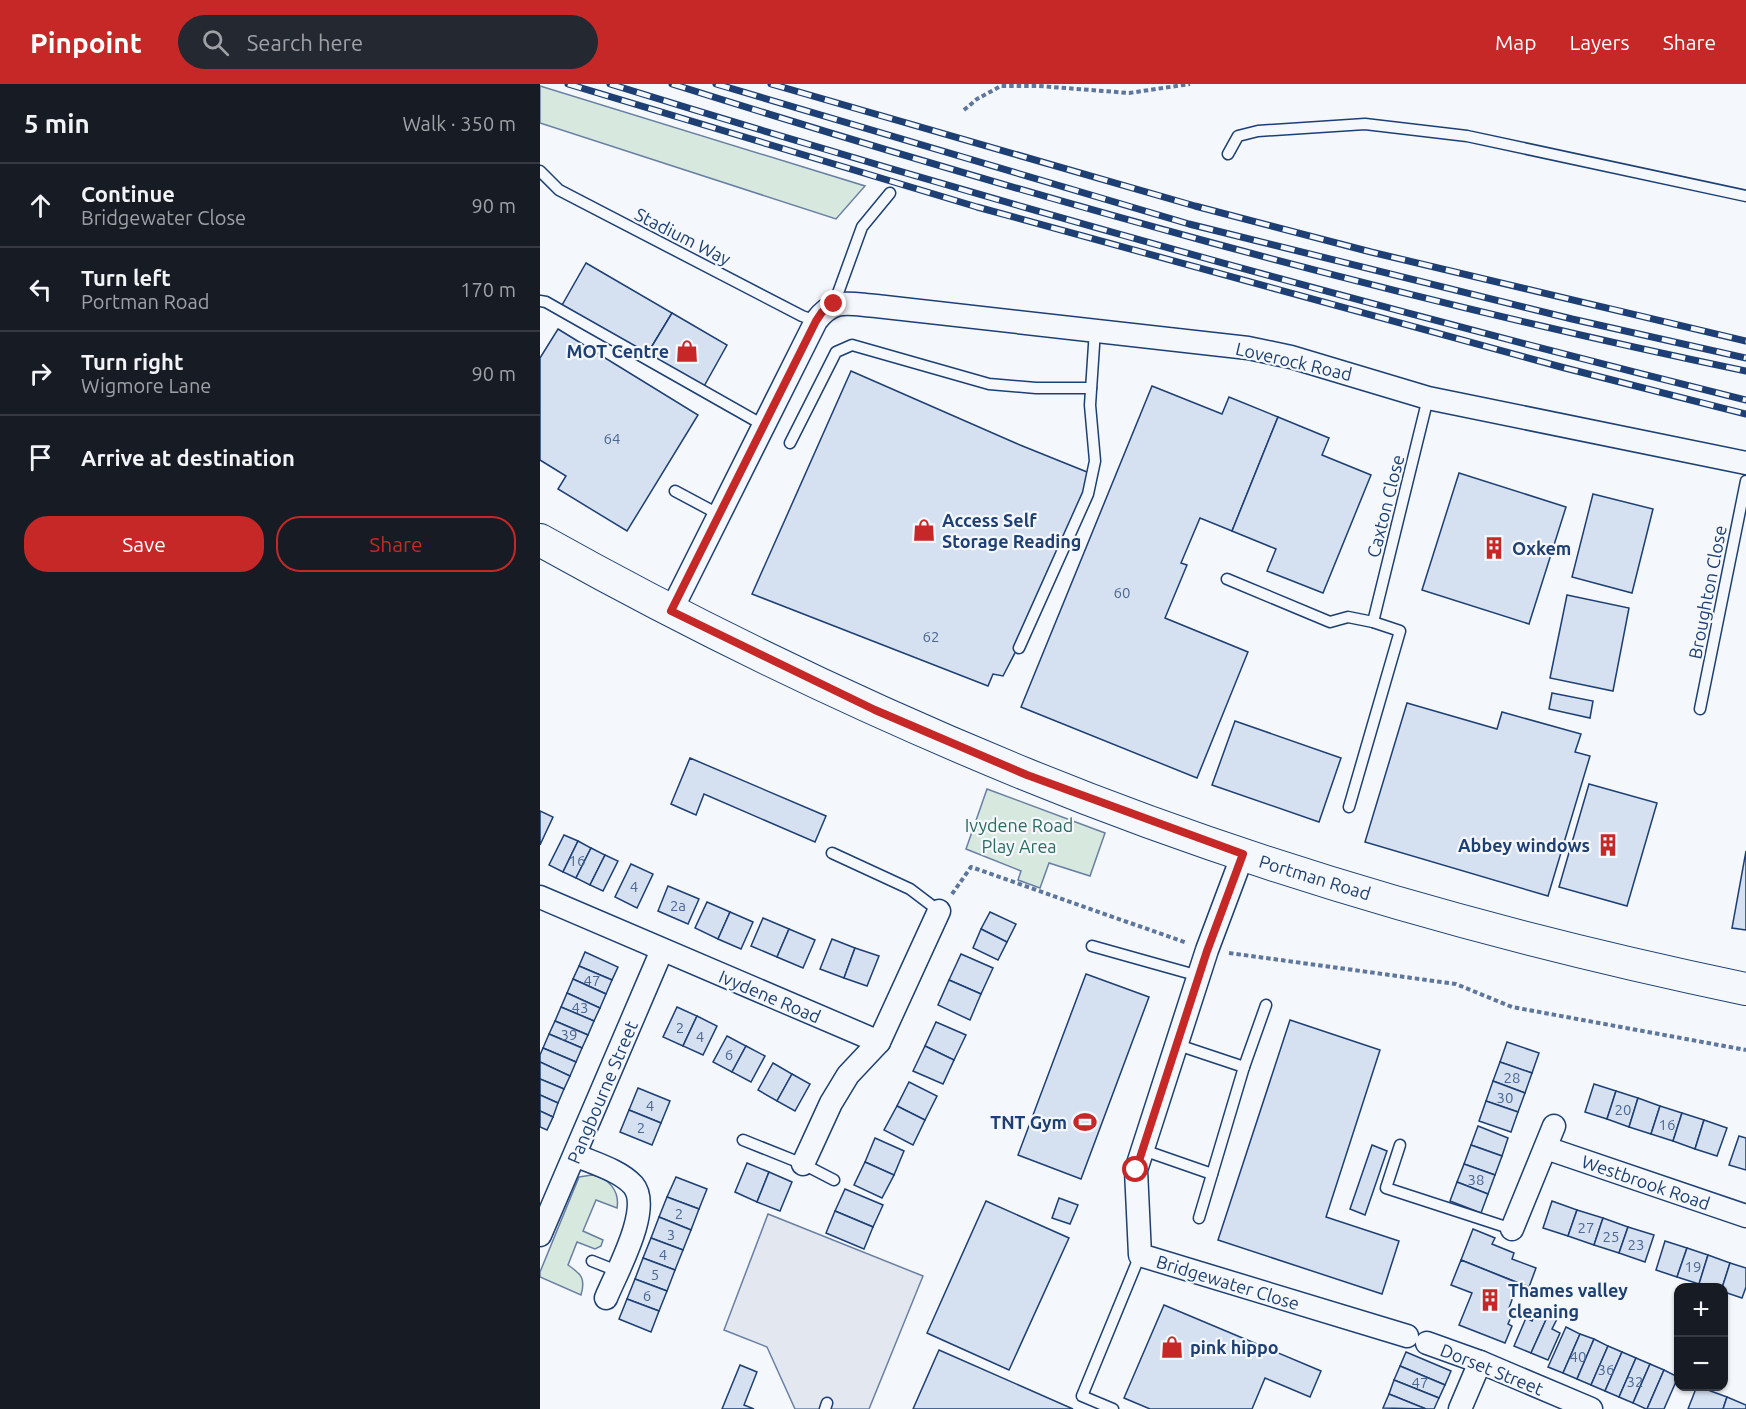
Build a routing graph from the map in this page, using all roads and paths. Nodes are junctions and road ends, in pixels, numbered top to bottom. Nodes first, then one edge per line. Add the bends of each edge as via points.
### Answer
1 (1190, 84) edge
2 (963, 110) dead end
3 (1228, 154) dead end
4 (540, 171) edge
5 (890, 193) dead end
6 (1746, 196) edge
7 (540, 301) edge
8 (834, 304) junction
9 (816, 321) junction
10 (1095, 330) junction
11 (1091, 388) junction
12 (1428, 398) junction
13 (763, 425) junction
14 (790, 442) dead end
15 (1746, 463) edge
16 (1746, 481) edge
17 (675, 491) dead end
18 (718, 514) junction
19 (540, 540) edge
20 (1227, 579) dead end
21 (671, 611) junction
22 (1373, 622) junction
23 (1019, 648) dead end
24 (1700, 709) dead end
25 (1349, 807) dead end
26 (832, 853) dead end
27 (1243, 854) junction
28 (962, 879) dead end
29 (540, 897) edge
30 (939, 911) joint
31 (1092, 946) dead end
32 (662, 950) junction
33 (1207, 951) junction
34 (1199, 976) junction
35 (1746, 989) edge
36 (1266, 1005) dead end
37 (879, 1042) junction
38 (1178, 1045) junction
39 (1746, 1050) edge
40 (1244, 1067) junction
41 (1554, 1126) dead end
42 (742, 1140) dead end
43 (1400, 1145) dead end
44 (1546, 1148) junction
45 (1143, 1150) junction
46 (575, 1155) junction
47 (803, 1164) junction
48 (1212, 1174) junction
49 (834, 1180) dead end
50 (1746, 1216) edge
51 (1199, 1218) dead end
52 (1512, 1229) joint
53 (540, 1235) edge
54 (1140, 1255) junction
55 (592, 1261) dead end
56 (617, 1271) junction
57 (606, 1298) dead end
58 (1417, 1339) joint
59 (1480, 1362) junction
60 (1113, 1409) edge
61 (1460, 1409) edge
62 (1591, 1409) edge

1 - 2 path via 1129,93 1001,86
3 - 6 lane via 1238,135 1258,130 1365,124 1467,136
4 - 9 lane, Stadium Way via 559,190
5 - 8 lane via 862,227
7 - 13 lane
8 - 9 street
8 - 10 street, Loverock Road
9 - 13 street
10 - 11 lane
10 - 12 street, Loverock Road via 1291,357
11 - 14 lane via 988,384 852,345 836,352
11 - 23 lane via 1095,461 1088,494
12 - 15 street, Loverock Road
12 - 22 lane, Caxton Close
13 - 18 street
16 - 24 lane, Broughton Close
17 - 18 lane
18 - 21 street
19 - 21 street, Portman Road
20 - 22 lane via 1330,622 1348,617
21 - 27 street, Portman Road via 875,710 987,758
22 - 25 lane via 1400,632
26 - 30 lane via 910,889
27 - 33 street, Bridgewater Close
27 - 35 street, Portman Road via 1441,916
28 - 33 path via 971,867
29 - 32 street, Ivydene Road
30 - 37 street
31 - 34 lane
32 - 37 street, Ivydene Road
32 - 46 street, Pangbourne Street
33 - 34 street, Bridgewater Close
33 - 39 path via 1456,984 1512,1007
34 - 38 street, Bridgewater Close
36 - 40 lane
37 - 47 street via 848,1075
38 - 40 lane
38 - 45 street, Bridgewater Close
40 - 48 lane
41 - 44 street
42 - 47 lane
43 - 52 lane via 1386,1188
44 - 50 street, Westbrook Road
44 - 52 street
45 - 48 lane
45 - 54 street, Bridgewater Close via 1136,1170
46 - 53 street, Pangbourne Street
46 - 56 street via 620,1175 634,1186 639,1205 637,1224
47 - 49 lane
48 - 51 lane
54 - 58 street, Bridgewater Close
54 - 60 lane via 1082,1396
55 - 56 lane
56 - 57 street
58 - 59 street, Dorset Street
59 - 61 street
59 - 62 street, Dorset Street

